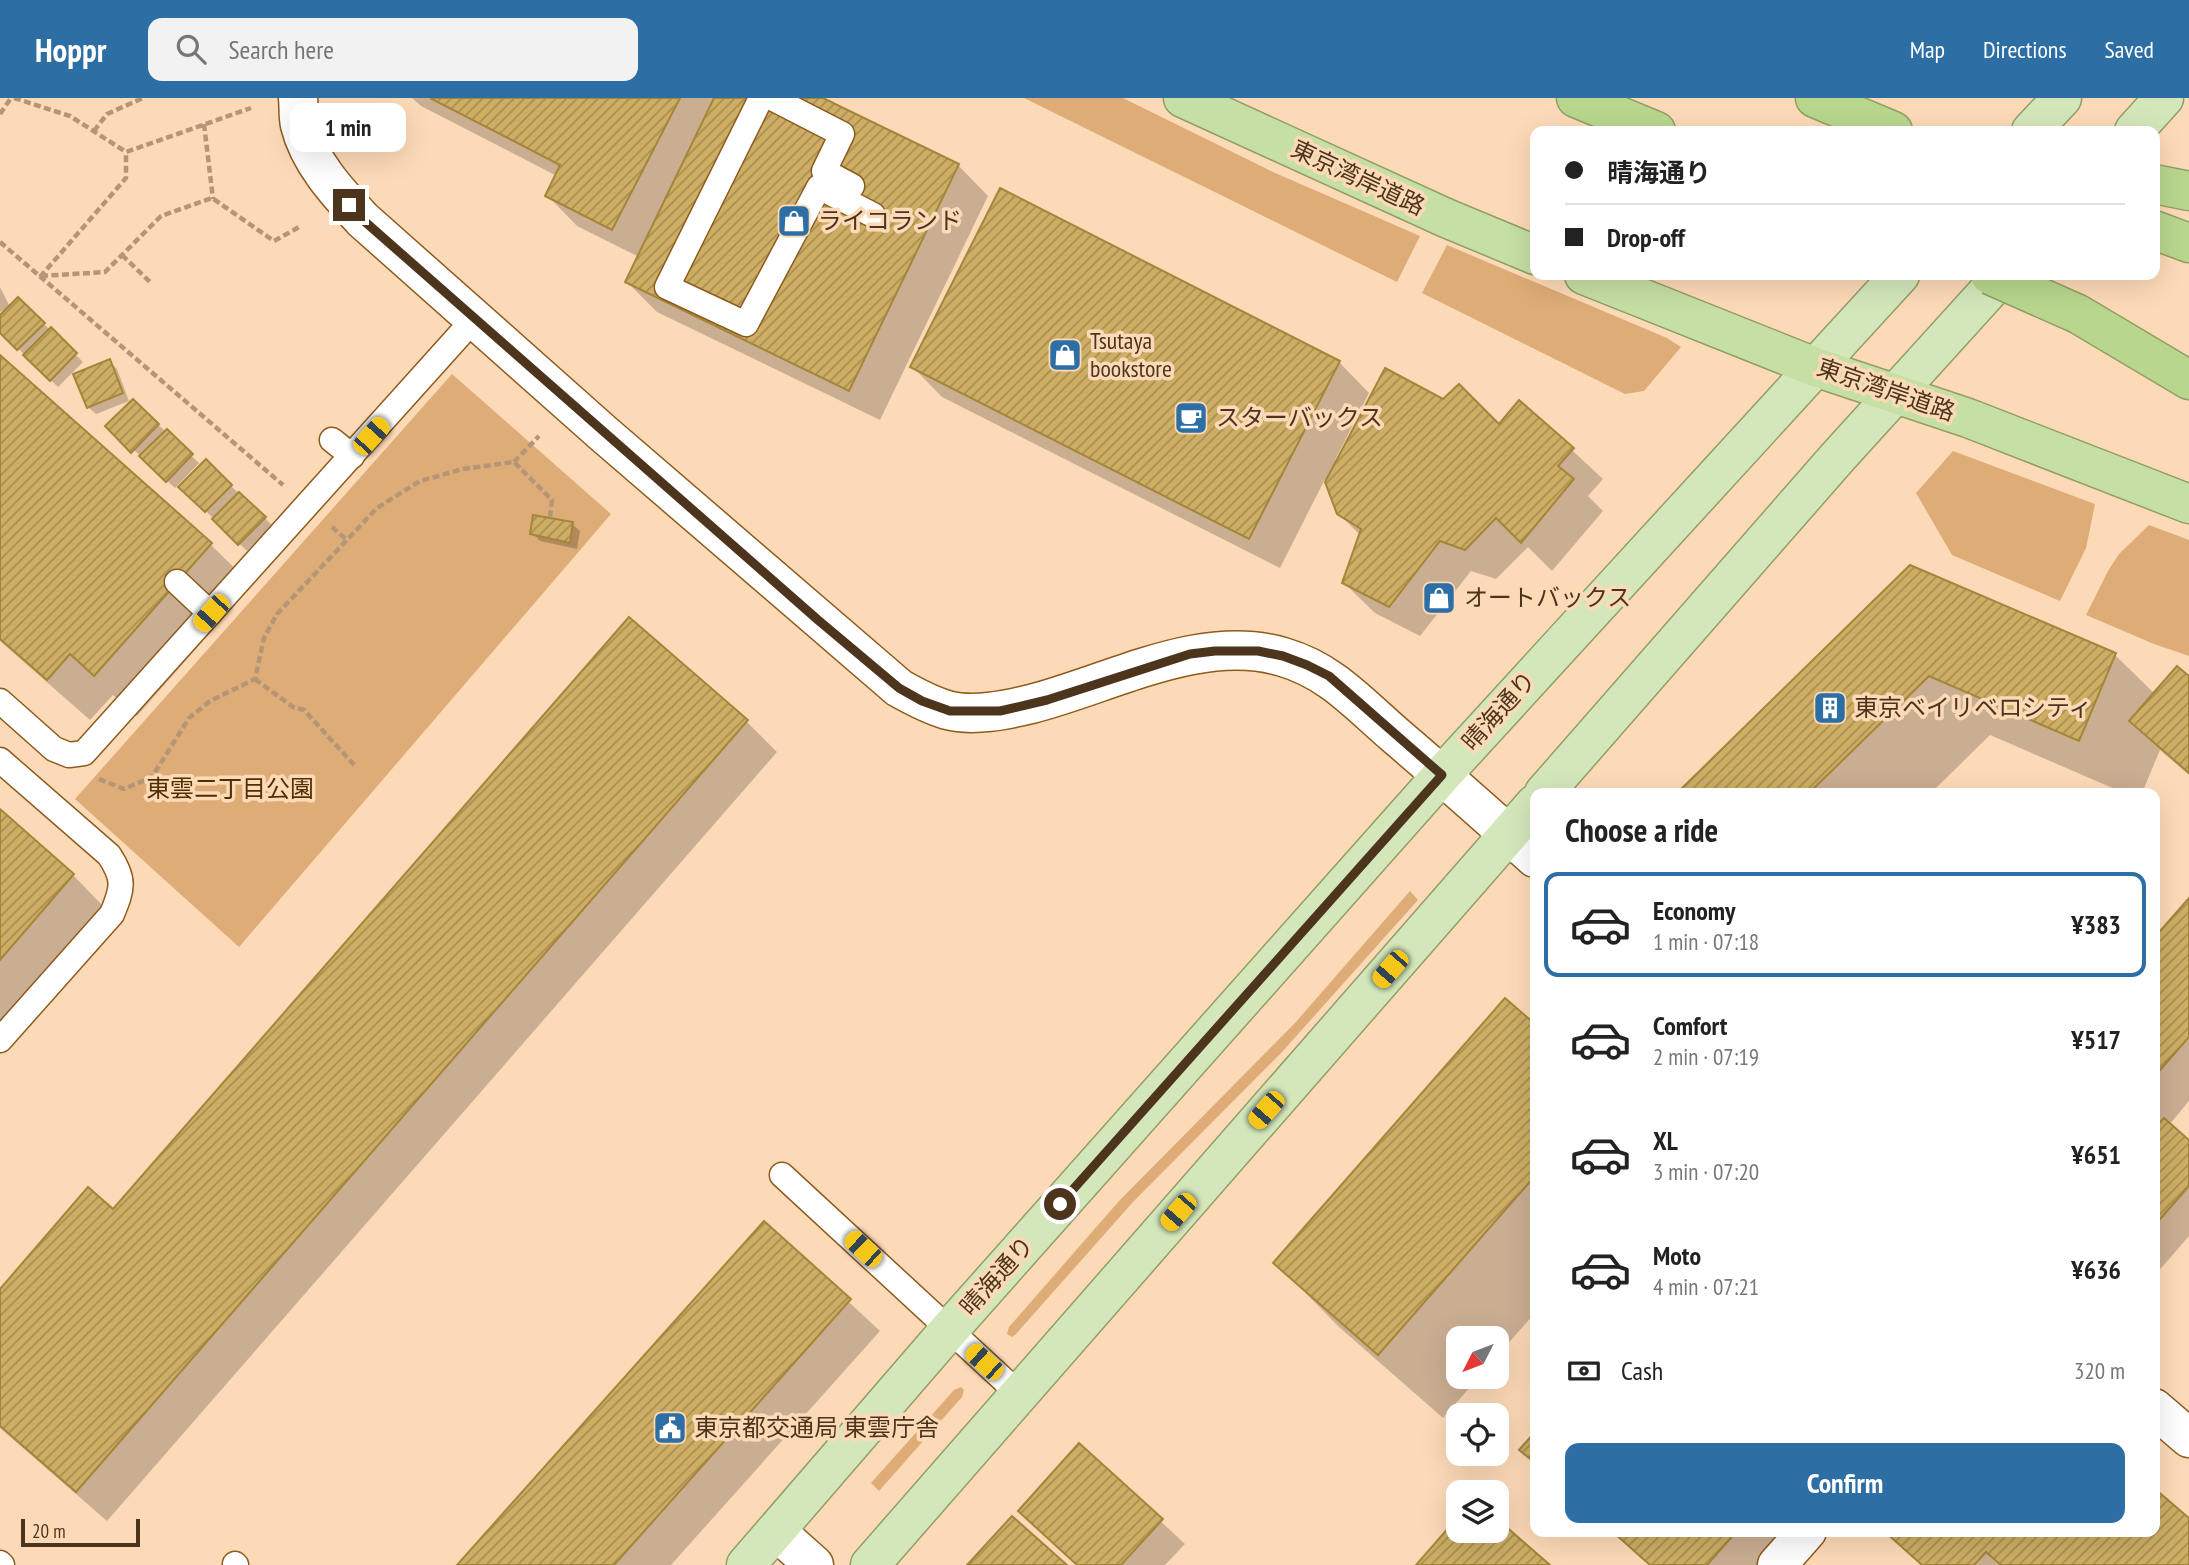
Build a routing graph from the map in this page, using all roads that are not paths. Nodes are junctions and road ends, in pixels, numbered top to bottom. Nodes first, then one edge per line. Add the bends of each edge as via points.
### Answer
1 (298, 98) edge
2 (761, 98) edge
3 (772, 98) edge
4 (1183, 98) edge
5 (1576, 98) edge
6 (1815, 98) edge
7 (2062, 98) edge
8 (2164, 98) edge
9 (1644, 126) edge
10 (1883, 126) edge
11 (2036, 126) edge
12 (2139, 126) edge
13 (2160, 185) edge
14 (2189, 191) edge
15 (2160, 232) edge
16 (2189, 243) edge
17 (1530, 253) edge
18 (1597, 280) edge
19 (1895, 280) edge
20 (1998, 280) edge
21 (2001, 280) edge
22 (2078, 314) junction
23 (475, 318) junction
24 (2189, 358) edge
25 (1815, 367) junction
26 (2189, 380) edge
27 (1895, 394) junction
28 (332, 440) dead end
29 (352, 456) junction
30 (2189, 504) edge
31 (177, 582) dead end
32 (211, 613) junction
33 (0, 701) edge
34 (0, 760) edge
35 (1442, 775) junction
36 (1548, 788) edge
37 (1530, 819) edge
38 (1521, 846) edge
39 (0, 1040) edge
40 (782, 1175) dead end
41 (949, 1330) junction
42 (1019, 1394) junction
43 (2160, 1413) edge
44 (2189, 1438) edge
45 (776, 1531) junction
46 (1802, 1537) edge
47 (746, 1565) edge
48 (814, 1565) edge
49 (870, 1565) edge
50 (1777, 1565) edge

1 - 23 street via 300,125 314,158 335,189 363,220
2 - 3 lane via 667,287 746,324 819,187 877,208 824,171 842,134
4 - 17 highway, 東京湾岸道路
5 - 9 highway
6 - 10 highway
7 - 11 main road
8 - 12 main road
13 - 14 highway
15 - 16 highway
18 - 25 highway, 東京湾岸道路
19 - 25 main road, 晴海通り
20 - 27 main road
21 - 22 highway, bridge
22 - 24 highway
22 - 26 highway
23 - 29 lane
23 - 35 street via 818,620 899,688 922,701 950,711 1000,711 1190,654 1258,651 1283,656 1329,676
25 - 27 highway, 東京湾岸道路
25 - 35 main road, 晴海通り
27 - 30 highway, 東京湾岸道路
27 - 36 main road
28 - 29 lane
29 - 32 lane
31 - 32 lane
32 - 33 lane via 84,753 69,755 54,749
34 - 39 lane via 109,855 121,873 121,894 112,914
35 - 38 street
35 - 41 main road, 晴海通り
37 - 38 main road
38 - 42 main road
40 - 41 lane
41 - 42 lane
41 - 45 main road, 晴海通り
42 - 49 main road
43 - 44 street
45 - 47 main road, 晴海通り
45 - 48 street
46 - 50 street

